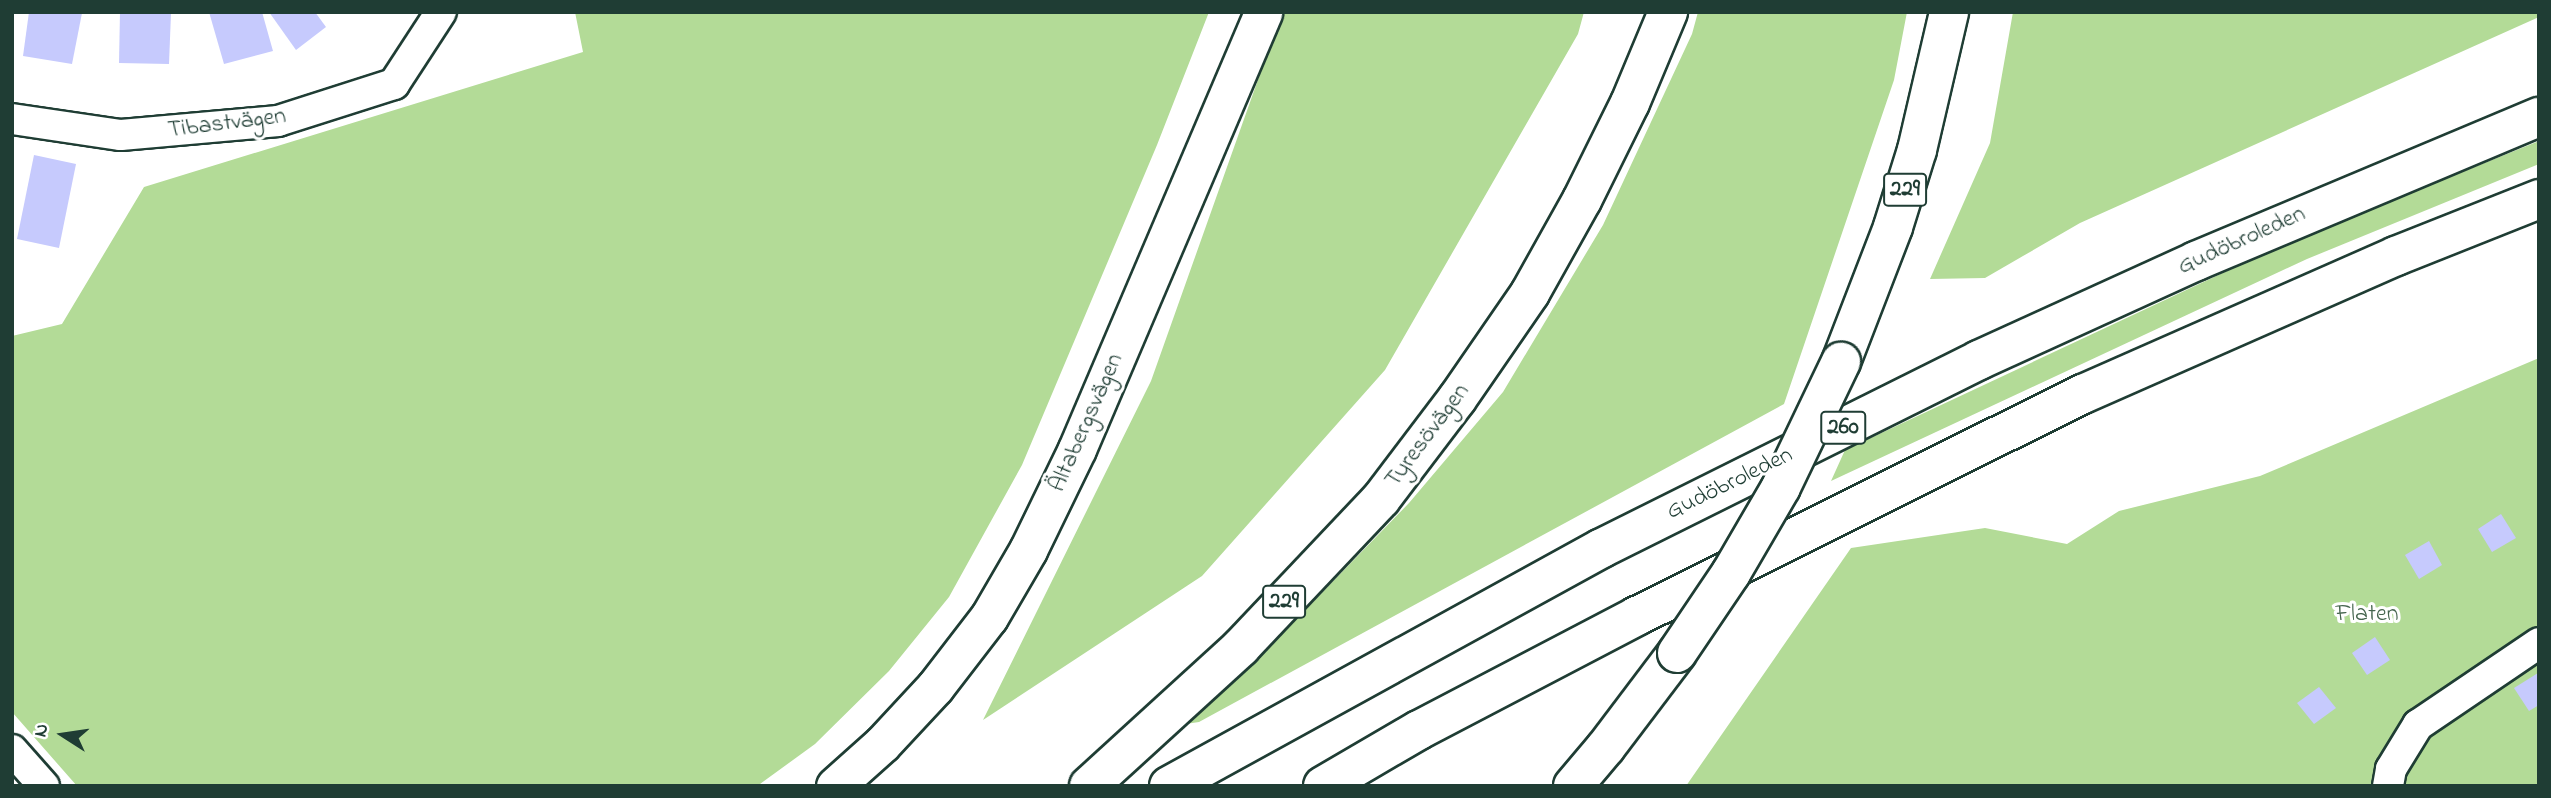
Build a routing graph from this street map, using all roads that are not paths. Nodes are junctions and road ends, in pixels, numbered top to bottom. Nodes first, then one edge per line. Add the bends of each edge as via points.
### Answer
1 (441, 12) edge
2 (1263, 12) edge
3 (1668, 12) edge
4 (1949, 12) edge
5 (2539, 117) edge
6 (12, 119) edge
7 (2539, 199) edge
8 (2539, 643) edge
9 (12, 750) edge
10 (44, 786) edge
11 (835, 786) edge
12 (1088, 786) edge
13 (1169, 786) edge
14 (1323, 786) edge
15 (1573, 786) edge
16 (2388, 786) edge

1 - 6 street, Tibastvägen via 394,84 278,121 121,135
2 - 11 street, Ältabergsvägen via 1083,436 1028,550 989,617 935,687
3 - 12 highway, Tyresövägen / 229 via 1582,200 1530,293 1457,399 1381,499 1251,637
4 - 15 highway, 229, bridge via 1894,227 1841,362 1781,487 1677,653
5 - 13 highway, Gudöbroleden / 260 via 2196,261 1967,366 1602,548
7 - 14 highway via 2396,256 2071,400 1637,616 1419,730
8 - 16 street via 2418,724 2391,768
9 - 10 street

